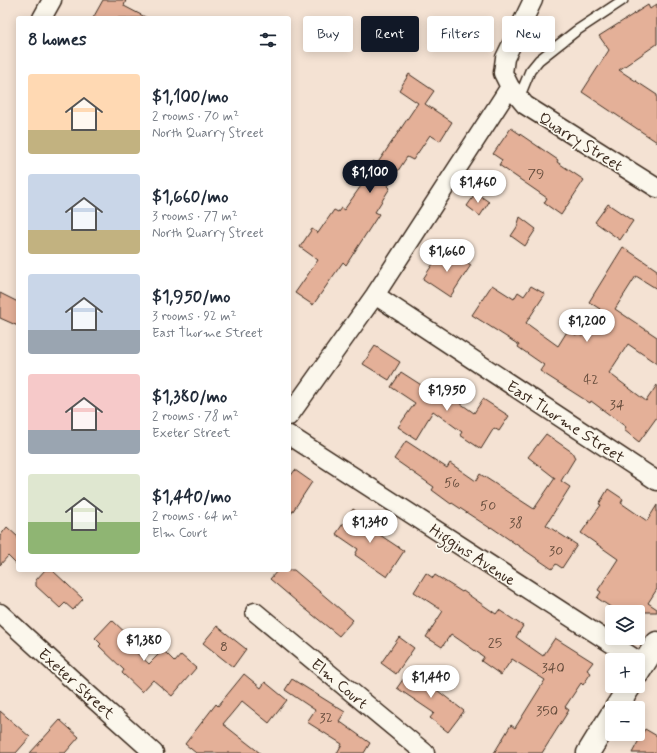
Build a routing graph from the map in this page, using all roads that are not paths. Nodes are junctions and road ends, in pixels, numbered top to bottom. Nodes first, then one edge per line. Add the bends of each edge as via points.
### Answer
1 (52, 0) edge
2 (533, 0) edge
3 (623, 0) edge
4 (43, 16) edge
5 (515, 92) junction
6 (657, 188) edge
7 (375, 295) junction
8 (291, 413) edge
9 (291, 436) edge
10 (657, 481) edge
11 (255, 612) dead end
12 (0, 613) edge
13 (657, 643) edge
14 (622, 653) edge
15 (645, 657) edge
16 (605, 725) edge
17 (154, 753) edge
18 (425, 753) edge
19 (588, 753) edge

1 - 4 street
2 - 5 street via 505,58 503,73
3 - 5 lane via 576,31 539,60
5 - 6 street, Quarry Street via 525,105
5 - 7 street
7 - 8 street
7 - 10 street, East Thorme Street
9 - 14 street, Higgins Avenue
11 - 18 street, Elm Court
12 - 17 street, Exeter Street
13 - 15 street
16 - 19 street

